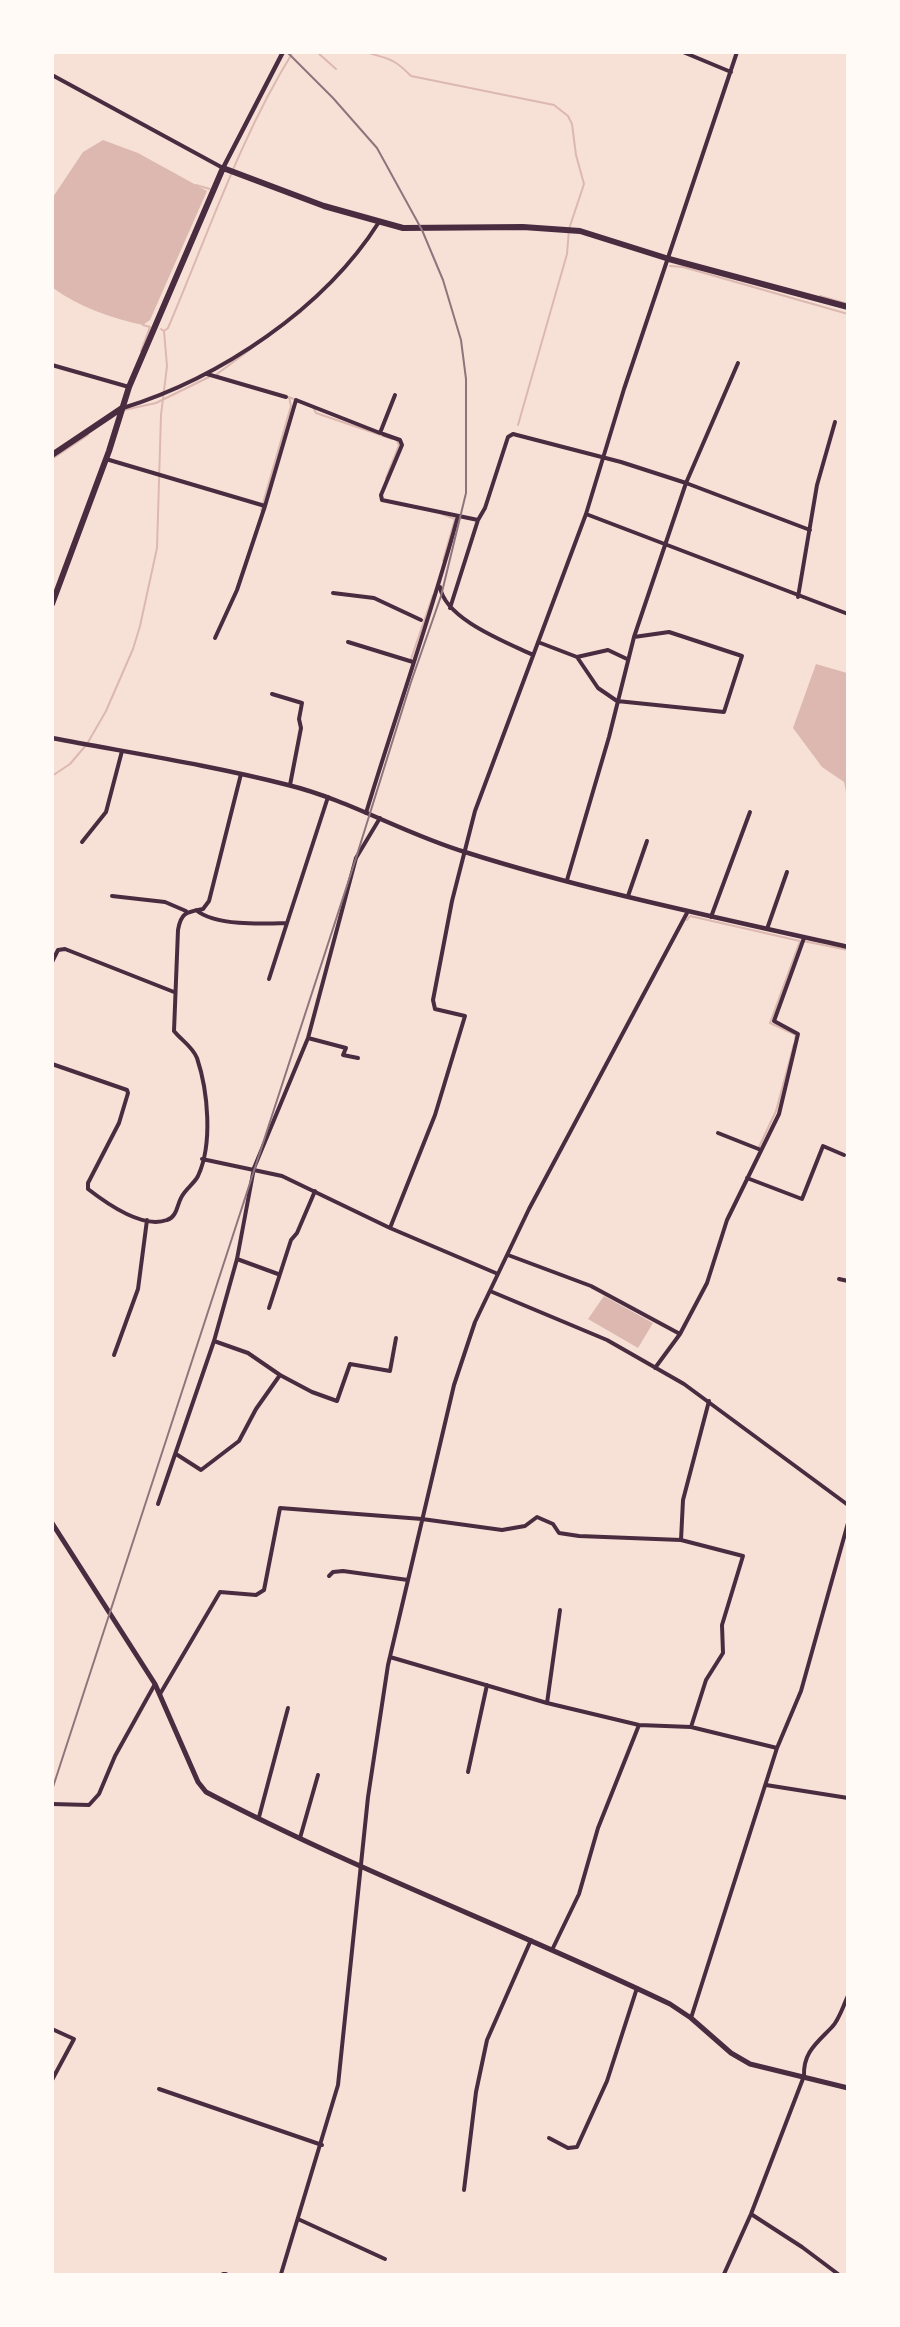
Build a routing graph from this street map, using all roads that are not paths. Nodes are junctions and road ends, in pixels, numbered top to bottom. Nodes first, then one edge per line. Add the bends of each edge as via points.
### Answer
1 (282, 52) edge
2 (683, 52) edge
3 (737, 52) edge
4 (731, 72) junction
5 (52, 75) edge
6 (228, 170) junction
7 (379, 222) junction
8 (669, 259) junction
9 (848, 308) edge
10 (738, 363) dead end
11 (52, 365) edge
12 (207, 374) junction
13 (129, 387) junction
14 (395, 395) dead end
15 (286, 397) dead end
16 (122, 408) junction
17 (835, 422) dead end
18 (383, 434) dead end
19 (52, 455) edge
20 (604, 457) junction
21 (106, 459) junction
22 (686, 483) junction
23 (265, 506) junction
24 (586, 514) junction
25 (458, 516) junction
26 (478, 520) junction
27 (810, 530) junction
28 (665, 544) junction
29 (439, 585) junction
30 (333, 593) dead end
31 (798, 597) junction
32 (52, 604) edge
33 (450, 608) junction
34 (848, 614) edge
35 (421, 620) dead end
36 (634, 637) junction
37 (215, 638) dead end
38 (348, 642) dead end
39 (538, 642) junction
40 (533, 655) junction
41 (577, 657) junction
42 (627, 659) junction
43 (413, 662) junction
44 (272, 694) dead end
45 (617, 701) junction
46 (52, 738) edge
47 (122, 750) junction
48 (241, 774) junction
49 (290, 785) junction
50 (328, 797) junction
51 (750, 812) dead end
52 (366, 813) junction
53 (380, 818) junction
54 (646, 841) dead end
55 (82, 842) dead end
56 (463, 852) junction
57 (787, 872) dead end
58 (567, 880) junction
59 (112, 896) dead end
60 (628, 896) junction
61 (196, 910) junction
62 (187, 911) junction
63 (687, 913) junction
64 (710, 918) junction
65 (287, 923) junction
66 (766, 930) junction
67 (804, 938) junction
68 (848, 947) edge
69 (52, 962) edge
70 (269, 978) dead end
71 (174, 992) junction
72 (308, 1038) junction
73 (358, 1058) dead end
74 (52, 1064) edge
75 (718, 1132) dead end
76 (761, 1150) junction
77 (844, 1155) dead end
78 (202, 1159) junction
79 (254, 1168) junction
80 (747, 1178) junction
81 (315, 1191) junction
82 (147, 1220) junction
83 (390, 1228) junction
84 (508, 1255) junction
85 (237, 1259) junction
86 (278, 1274) junction
87 (498, 1274) junction
88 (839, 1279) dead end
89 (848, 1281) edge
90 (490, 1291) junction
91 (269, 1308) dead end
92 (680, 1334) junction
93 (396, 1338) dead end
94 (214, 1341) junction
95 (114, 1355) dead end
96 (655, 1368) junction
97 (280, 1375) junction
98 (709, 1401) junction
99 (176, 1454) junction
100 (158, 1504) dead end
101 (848, 1505) edge
102 (422, 1519) junction
103 (52, 1523) edge
104 (848, 1523) edge
105 (681, 1540) junction
106 (329, 1576) dead end
107 (408, 1580) junction
108 (560, 1610) dead end
109 (390, 1657) junction
110 (155, 1684) junction
111 (487, 1685) junction
112 (160, 1694) junction
113 (547, 1703) junction
114 (288, 1708) dead end
115 (639, 1725) junction
116 (691, 1726) junction
117 (777, 1748) junction
118 (468, 1772) dead end
119 (318, 1775) dead end
120 (766, 1785) junction
121 (848, 1798) edge
122 (52, 1804) edge
123 (259, 1817) junction
124 (300, 1839) junction
125 (362, 1869) junction
126 (531, 1939) junction
127 (552, 1950) junction
128 (638, 1988) junction
129 (848, 1996) edge
130 (691, 2018) junction
131 (52, 2029) edge
132 (804, 2076) junction
133 (52, 2080) edge
134 (848, 2088) edge
135 (159, 2089) dead end
136 (549, 2138) dead end
137 (322, 2145) junction
138 (464, 2190) dead end
139 (751, 2214) junction
140 (298, 2219) junction
141 (384, 2259) dead end
142 (281, 2274) edge
143 (724, 2274) edge
144 (838, 2274) edge

1 - 6 street
2 - 4 street
3 - 4 street
4 - 8 street
5 - 6 street
6 - 7 main road via 286,194
6 - 13 main road via 156,319
7 - 8 main road via 422,230 569,229
7 - 12 street via 356,255 303,307
8 - 9 main road
8 - 20 street
10 - 22 street
11 - 13 street
12 - 15 street
12 - 16 street via 162,396
13 - 16 main road
14 - 23 street via 380,433 296,400
16 - 19 main road
16 - 21 main road
17 - 27 street via 817,485
18 - 25 street via 401,440 402,445 381,498
20 - 22 street
20 - 24 street
20 - 26 street via 511,434
21 - 23 street
21 - 32 main road
22 - 27 street
22 - 28 street
23 - 37 street via 237,590
24 - 28 street
24 - 39 street
25 - 26 street
25 - 29 street
26 - 33 street
27 - 31 street
28 - 31 street
28 - 36 street
29 - 33 street
29 - 43 street
30 - 35 street via 374,598
31 - 34 street
33 - 40 street via 479,628
36 - 42 street
36 - 45 street via 669,632 742,656 724,712
38 - 43 street
39 - 40 street
39 - 41 street
40 - 56 street
41 - 42 street via 608,650
41 - 45 street via 598,688
42 - 45 street
43 - 52 street
44 - 49 street via 302,704
45 - 58 street
46 - 47 street
47 - 48 street
47 - 55 street via 106,812
48 - 49 street
48 - 61 street via 209,901 203,909
49 - 50 street
50 - 52 street
50 - 65 street
51 - 64 street
52 - 53 street
53 - 56 street
53 - 72 street via 356,858
54 - 60 street
56 - 58 street
56 - 83 street via 433,1000 435,1009 465,1016 435,1116
57 - 66 street
58 - 60 street
59 - 62 street via 165,902
60 - 63 street
61 - 62 street
61 - 65 street via 224,920
62 - 71 street via 178,930
63 - 64 street
63 - 84 street via 582,1104
64 - 66 street
65 - 70 street
66 - 67 street
67 - 68 street
67 - 76 street via 774,1021 798,1034 779,1114
69 - 71 street via 58,950 65,949
71 - 78 street via 174,1030 197,1058 208,1108
72 - 73 street via 346,1048 343,1055
72 - 79 street
74 - 82 street via 127,1090 119,1123 88,1186 100,1199
75 - 76 street
76 - 80 street
77 - 80 street via 823,1146 802,1199
78 - 79 street
78 - 82 street via 198,1176 185,1191 173,1217 167,1221
79 - 81 street
79 - 85 street
80 - 92 street via 727,1220 707,1283
81 - 83 street
81 - 86 street
82 - 95 street via 138,1289
83 - 87 street
84 - 87 street
84 - 92 street via 591,1286
85 - 86 street
85 - 94 street
86 - 91 street
87 - 90 street
88 - 89 street
90 - 96 street via 589,1331
90 - 102 street via 454,1384
92 - 96 street
93 - 97 street via 390,1371 350,1364 337,1401
94 - 97 street via 248,1353
94 - 99 street
96 - 98 street
97 - 99 street via 239,1441 201,1470
98 - 101 street
98 - 105 street via 683,1500
99 - 100 street
102 - 105 street via 502,1530 525,1526 537,1517 553,1524 559,1533
102 - 107 street
102 - 112 street via 280,1508 264,1590 256,1595 220,1593
103 - 110 main road
104 - 117 street via 801,1691
105 - 116 street via 743,1556 722,1625 723,1653 706,1680
106 - 107 street via 343,1571
107 - 109 street
108 - 113 street
109 - 111 street
109 - 125 street via 368,1797
110 - 112 main road
110 - 122 street via 99,1794 89,1805
111 - 113 street
111 - 118 street
112 - 123 main road via 206,1792
113 - 115 street
114 - 123 street
115 - 116 street
115 - 127 street via 598,1828 579,1893
116 - 117 street
117 - 120 street
119 - 124 street
120 - 121 street
120 - 130 street
123 - 124 main road
124 - 125 main road
125 - 126 main road
125 - 137 street via 338,2085
126 - 127 main road
126 - 138 street via 487,2040
127 - 128 main road
128 - 130 main road
128 - 136 street via 607,2081 577,2147 568,2148
129 - 132 street via 833,2026 811,2048
130 - 132 main road via 723,2047 750,2064
131 - 133 street via 74,2039
132 - 134 main road
132 - 139 street
135 - 137 street
137 - 140 street
139 - 143 street
139 - 144 street
140 - 141 street
140 - 142 street

